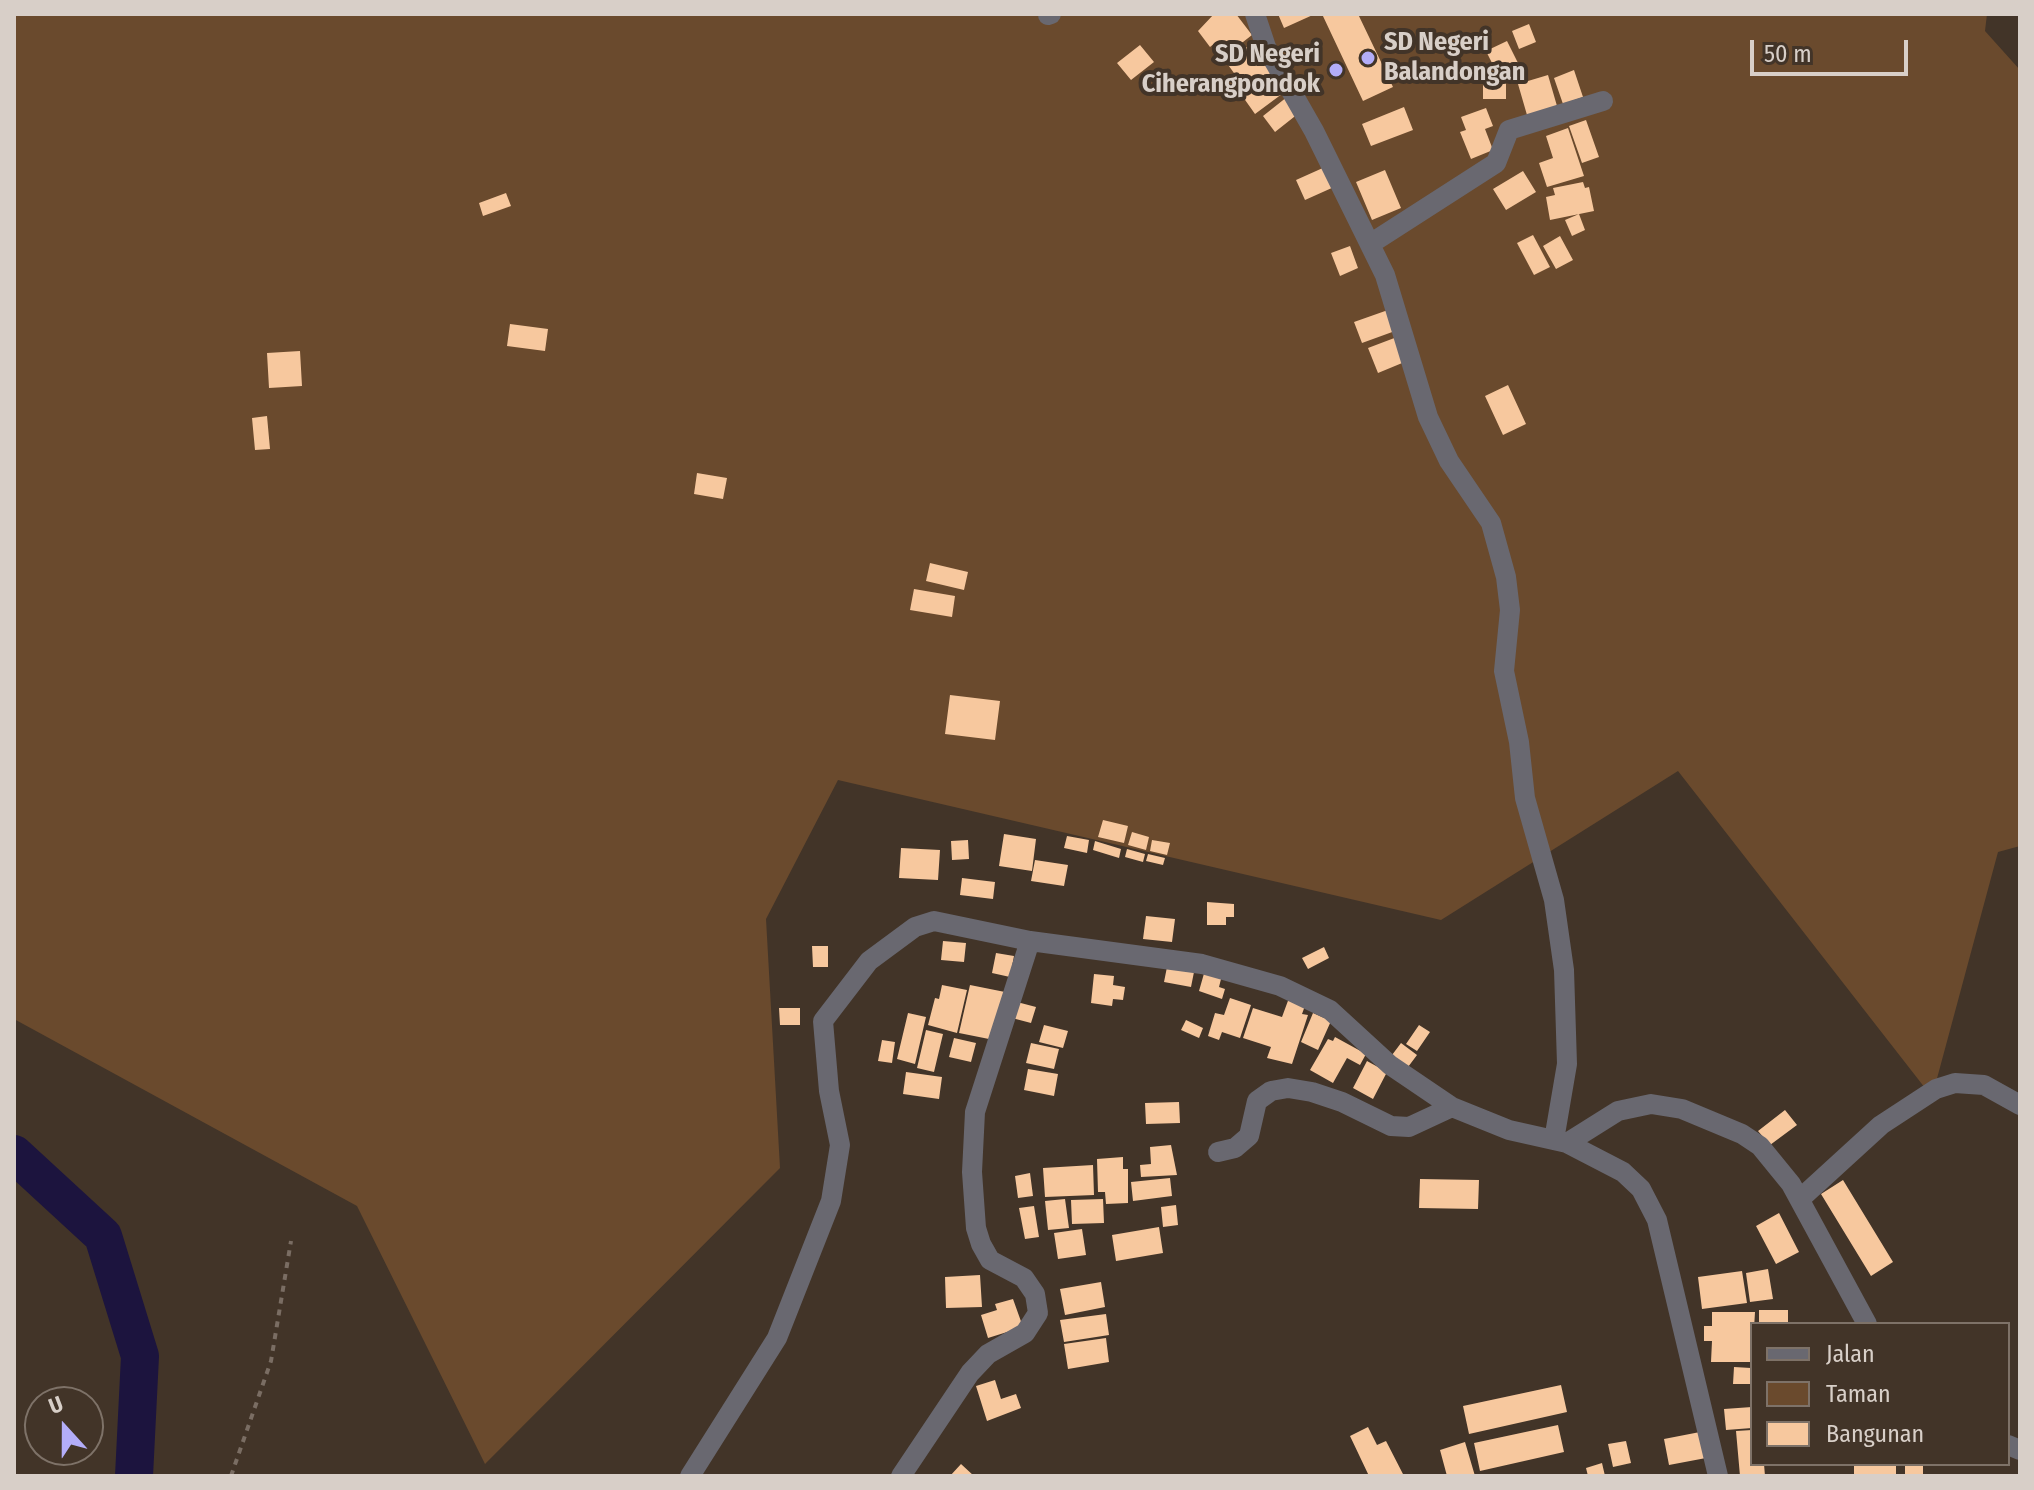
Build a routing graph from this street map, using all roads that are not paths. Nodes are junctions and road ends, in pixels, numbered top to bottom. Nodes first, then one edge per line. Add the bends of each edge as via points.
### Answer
1 (1255, 14) edge
2 (1603, 101) dead end
3 (1370, 244) junction
4 (1030, 941) junction
5 (2020, 1105) edge
6 (1452, 1107) junction
7 (1561, 1142) junction
8 (1218, 1152) dead end
9 (1800, 1199) junction
10 (1866, 1322) edge
11 (690, 1476) edge
12 (901, 1476) edge
13 (1718, 1476) edge

1 - 3 street via 1266,47
2 - 3 street via 1509,130 1496,163
3 - 7 street via 1399,312 1428,417 1449,461 1491,523 1506,577 1510,610 1504,671 1525,798 1554,900 1564,970 1567,1064
4 - 6 street via 1202,964 1280,986 1330,1010 1390,1065
4 - 11 street via 934,921 920,925 869,961 829,1010 823,1021 823,1048 840,1145 831,1201 777,1338
4 - 12 street via 975,1112 972,1172 981,1244 990,1260 1024,1278 1035,1294 1038,1313 1025,1333 988,1354 970,1373
5 - 9 street via 1976,1084 1936,1089 1881,1125
6 - 7 street via 1509,1130
6 - 8 street via 1409,1127 1391,1126 1312,1092 1271,1091 1257,1101 1249,1136 1235,1148
7 - 9 street via 1618,1111 1651,1104 1682,1109 1760,1146
7 - 13 street via 1623,1172 1650,1202
9 - 10 street

